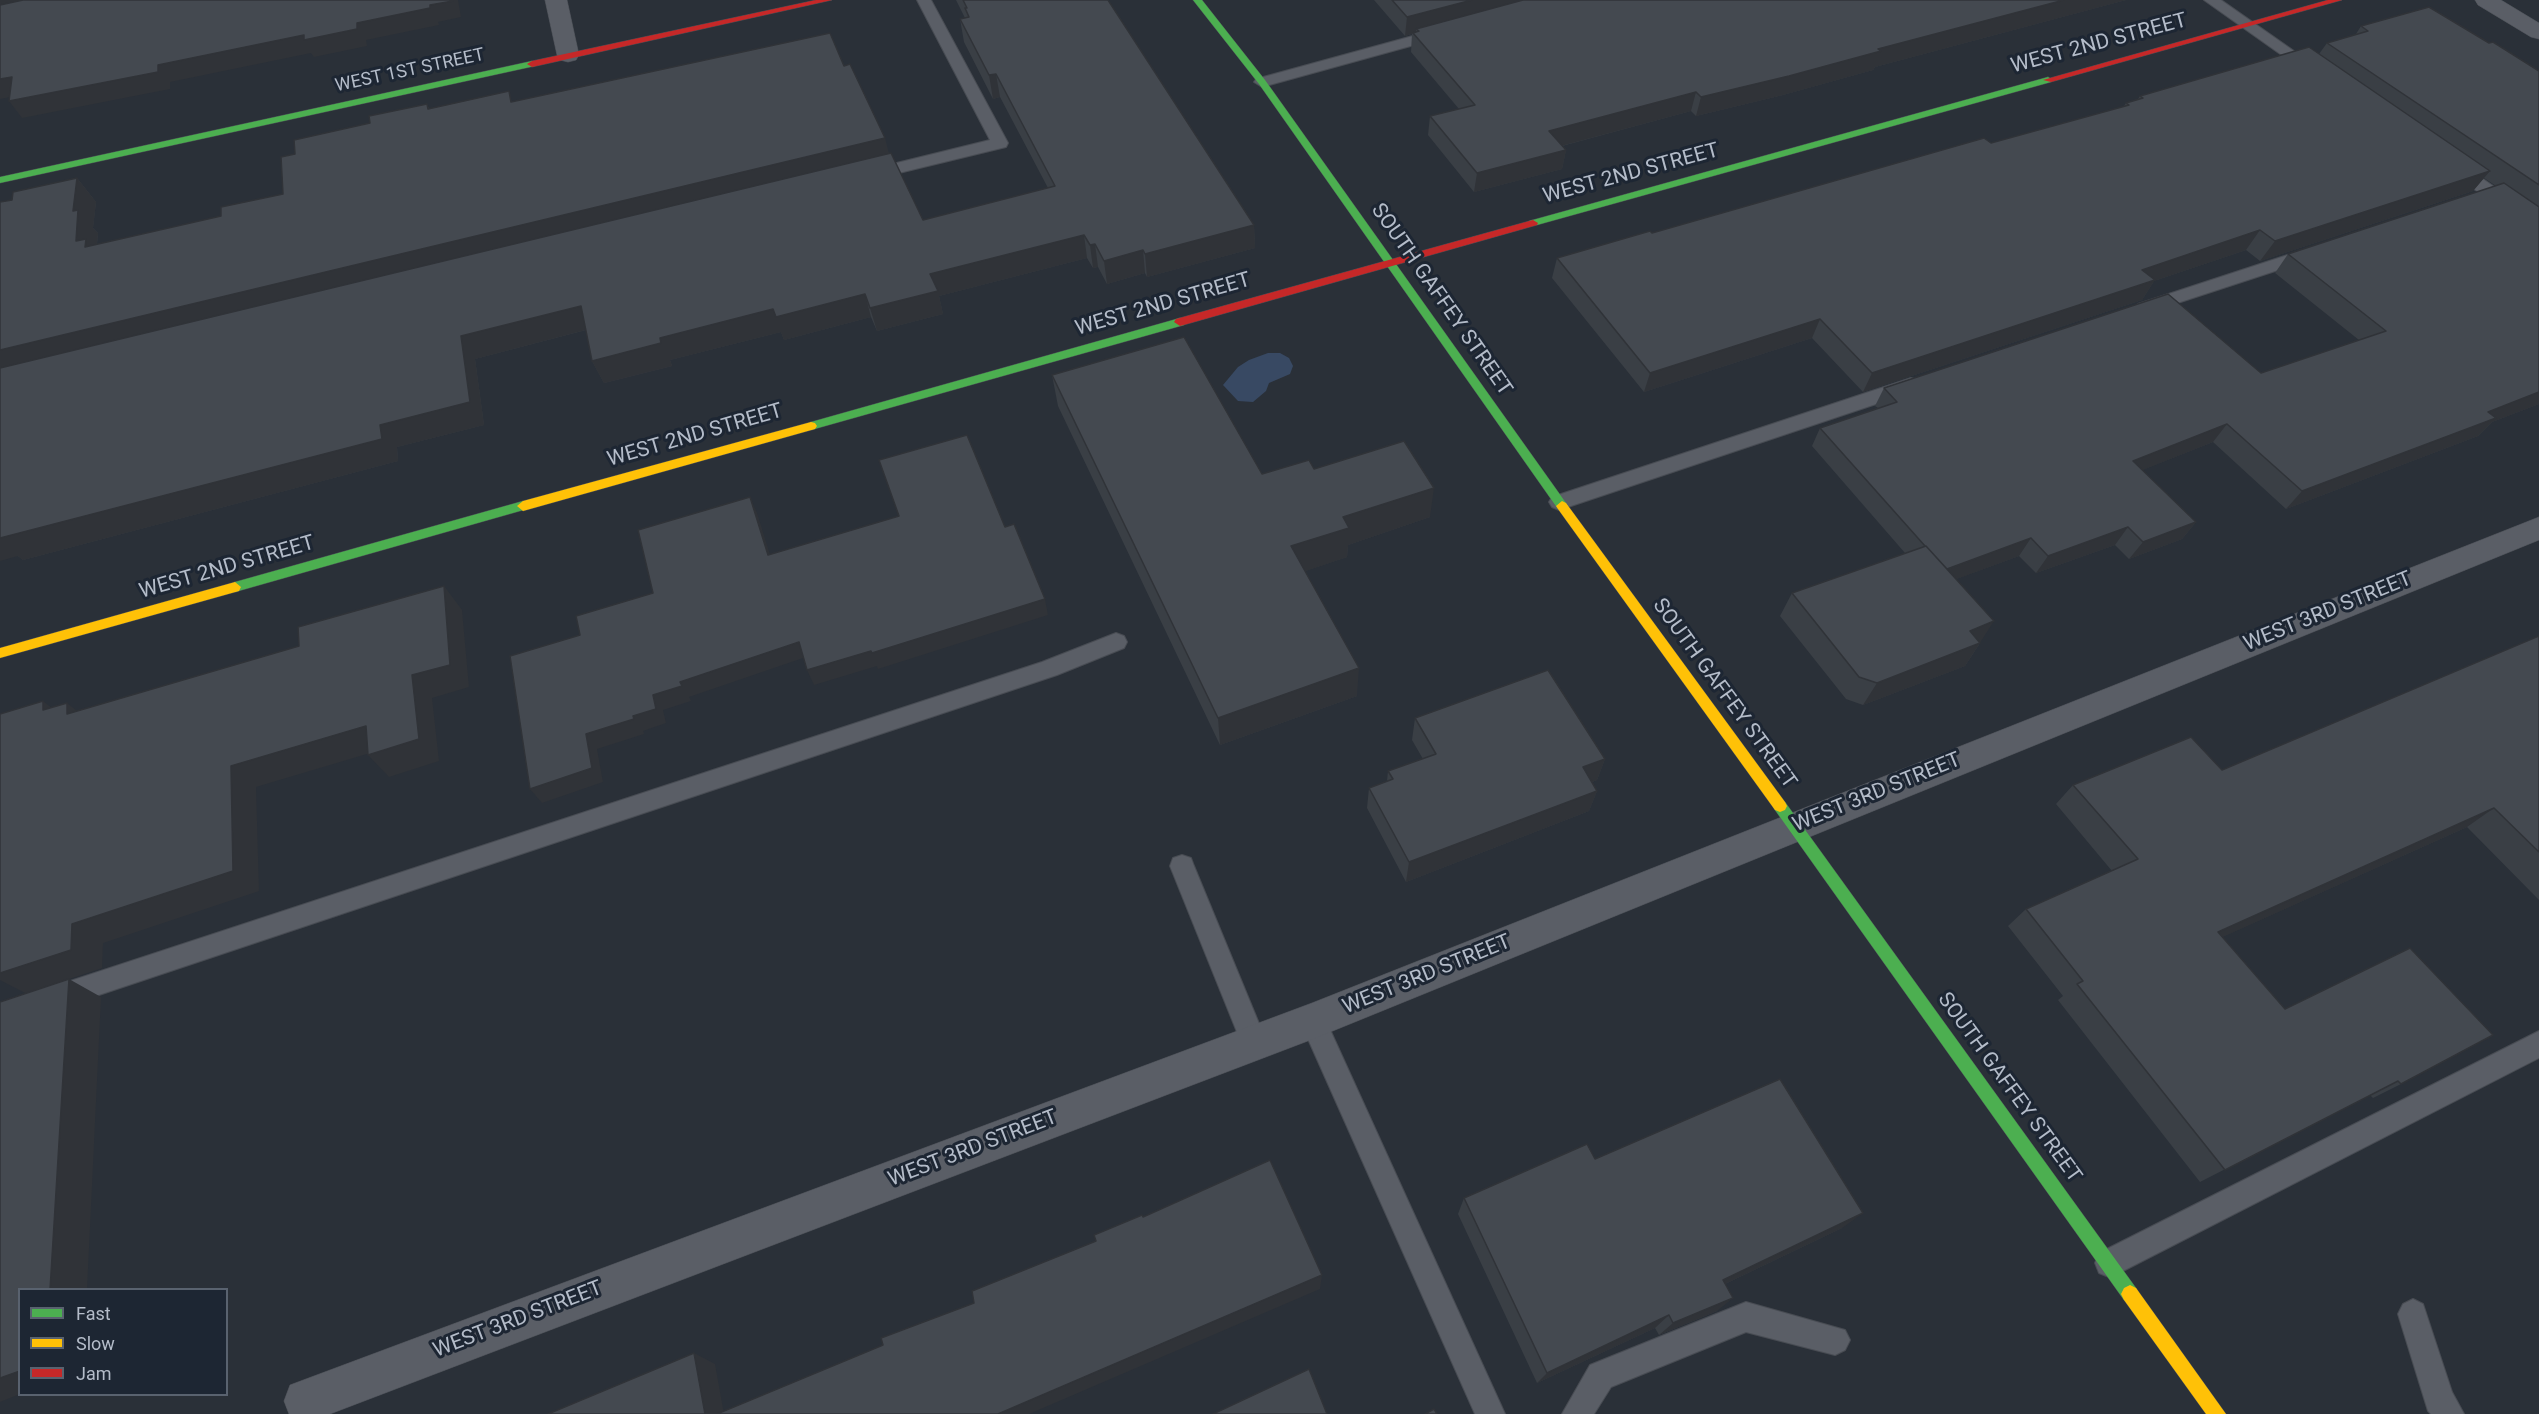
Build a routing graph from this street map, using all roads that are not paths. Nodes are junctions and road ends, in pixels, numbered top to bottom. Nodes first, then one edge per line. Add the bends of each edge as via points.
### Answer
1 (556, 0) edge
2 (828, 0) edge
3 (924, 0) edge
4 (1197, 0) edge
5 (2211, 0) edge
6 (2338, 0) edge
7 (2486, 0) edge
8 (2248, 25) junction
9 (1456, 29) edge
10 (2539, 32) edge
11 (568, 55) junction
12 (2326, 79) edge
13 (1262, 82) junction
14 (2443, 160) edge
15 (0, 180) edge
16 (849, 180) edge
17 (2491, 193) junction
18 (2469, 201) edge
19 (2539, 226) edge
20 (2332, 246) edge
21 (1390, 263) junction
22 (2127, 314) edge
23 (1923, 381) edge
24 (1559, 502) junction
25 (2539, 528) edge
26 (1116, 642) dead end
27 (0, 653) edge
28 (1794, 826) junction
29 (1182, 866) dead end
30 (0, 1016) edge
31 (1313, 1021) junction
32 (1254, 1043) junction
33 (2539, 1044) edge
34 (2109, 1263) junction
35 (2413, 1314) dead end
36 (1835, 1340) dead end
37 (306, 1401) dead end
38 (1490, 1414) edge
39 (1577, 1414) edge
40 (2217, 1414) edge
41 (2449, 1414) edge

1 - 11 street
2 - 11 street, WEST 1ST STREET
3 - 16 lane via 1000,143
4 - 13 street, SOUTH GAFFEY STREET
5 - 8 lane
6 - 8 street, WEST 2ND STREET
7 - 10 street
8 - 12 lane
8 - 21 street, WEST 2ND STREET
9 - 13 lane
11 - 15 street, WEST 1ST STREET
13 - 21 street, SOUTH GAFFEY STREET
14 - 17 lane
17 - 18 lane
17 - 19 lane
20 - 22 lane
21 - 24 street, SOUTH GAFFEY STREET
21 - 27 street, WEST 2ND STREET
23 - 24 lane
24 - 28 street, SOUTH GAFFEY STREET
25 - 28 street, WEST 3RD STREET
26 - 30 lane via 1049,669
28 - 31 street, WEST 3RD STREET
28 - 34 street, SOUTH GAFFEY STREET
29 - 32 lane
31 - 32 street, WEST 3RD STREET
31 - 38 lane
32 - 37 street, WEST 3RD STREET
33 - 34 lane
34 - 40 street, SOUTH GAFFEY STREET
35 - 41 lane via 2439,1400
36 - 39 lane via 1746,1317 1601,1376

